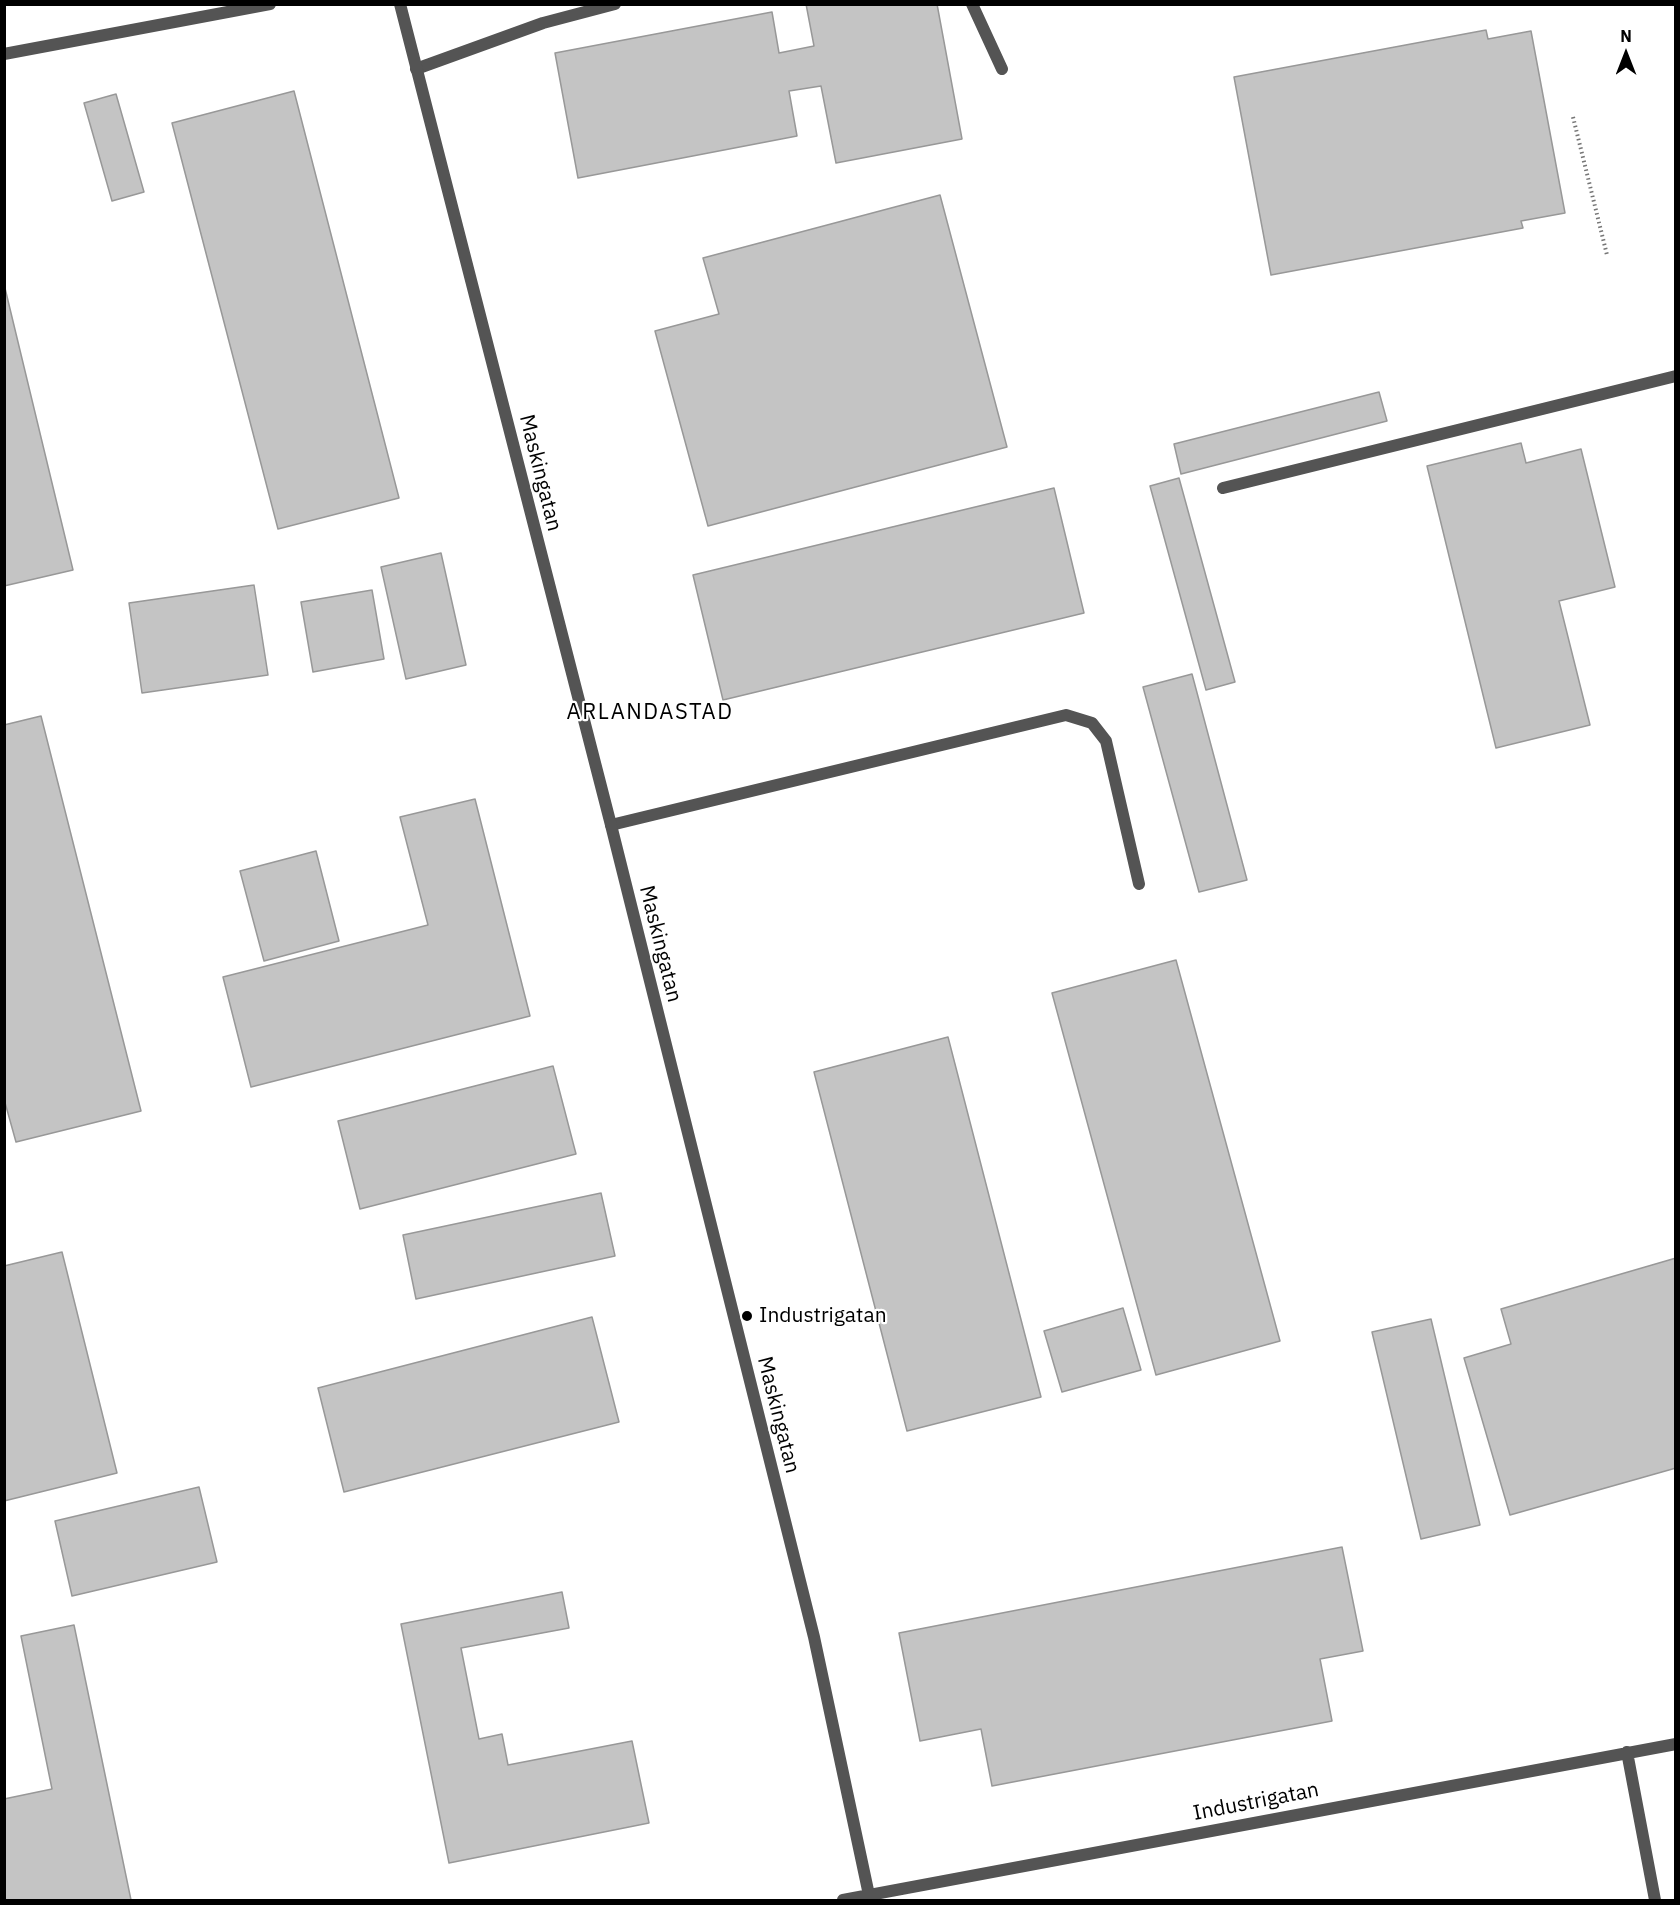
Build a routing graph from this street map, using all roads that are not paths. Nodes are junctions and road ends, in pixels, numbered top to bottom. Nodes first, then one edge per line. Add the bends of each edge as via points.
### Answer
1 (270, 4) edge
2 (400, 4) edge
3 (615, 4) edge
4 (972, 4) edge
5 (4, 54) edge
6 (416, 69) junction
7 (1002, 69) dead end
8 (1676, 376) edge
9 (1223, 488) dead end
10 (611, 825) junction
11 (1139, 884) dead end
12 (1676, 1744) edge
13 (1627, 1752) junction
14 (870, 1898) edge
15 (843, 1900) edge
16 (1654, 1900) edge

1 - 5 street
2 - 6 street, Maskingatan
3 - 6 street via 543,23
4 - 7 street
6 - 10 street, Maskingatan
8 - 9 street
10 - 11 street via 1066,715 1092,723 1106,741
10 - 14 street, Maskingatan via 814,1637
12 - 13 street, Industrigatan
13 - 14 street, Industrigatan
13 - 16 street
14 - 15 street, Industrigatan

